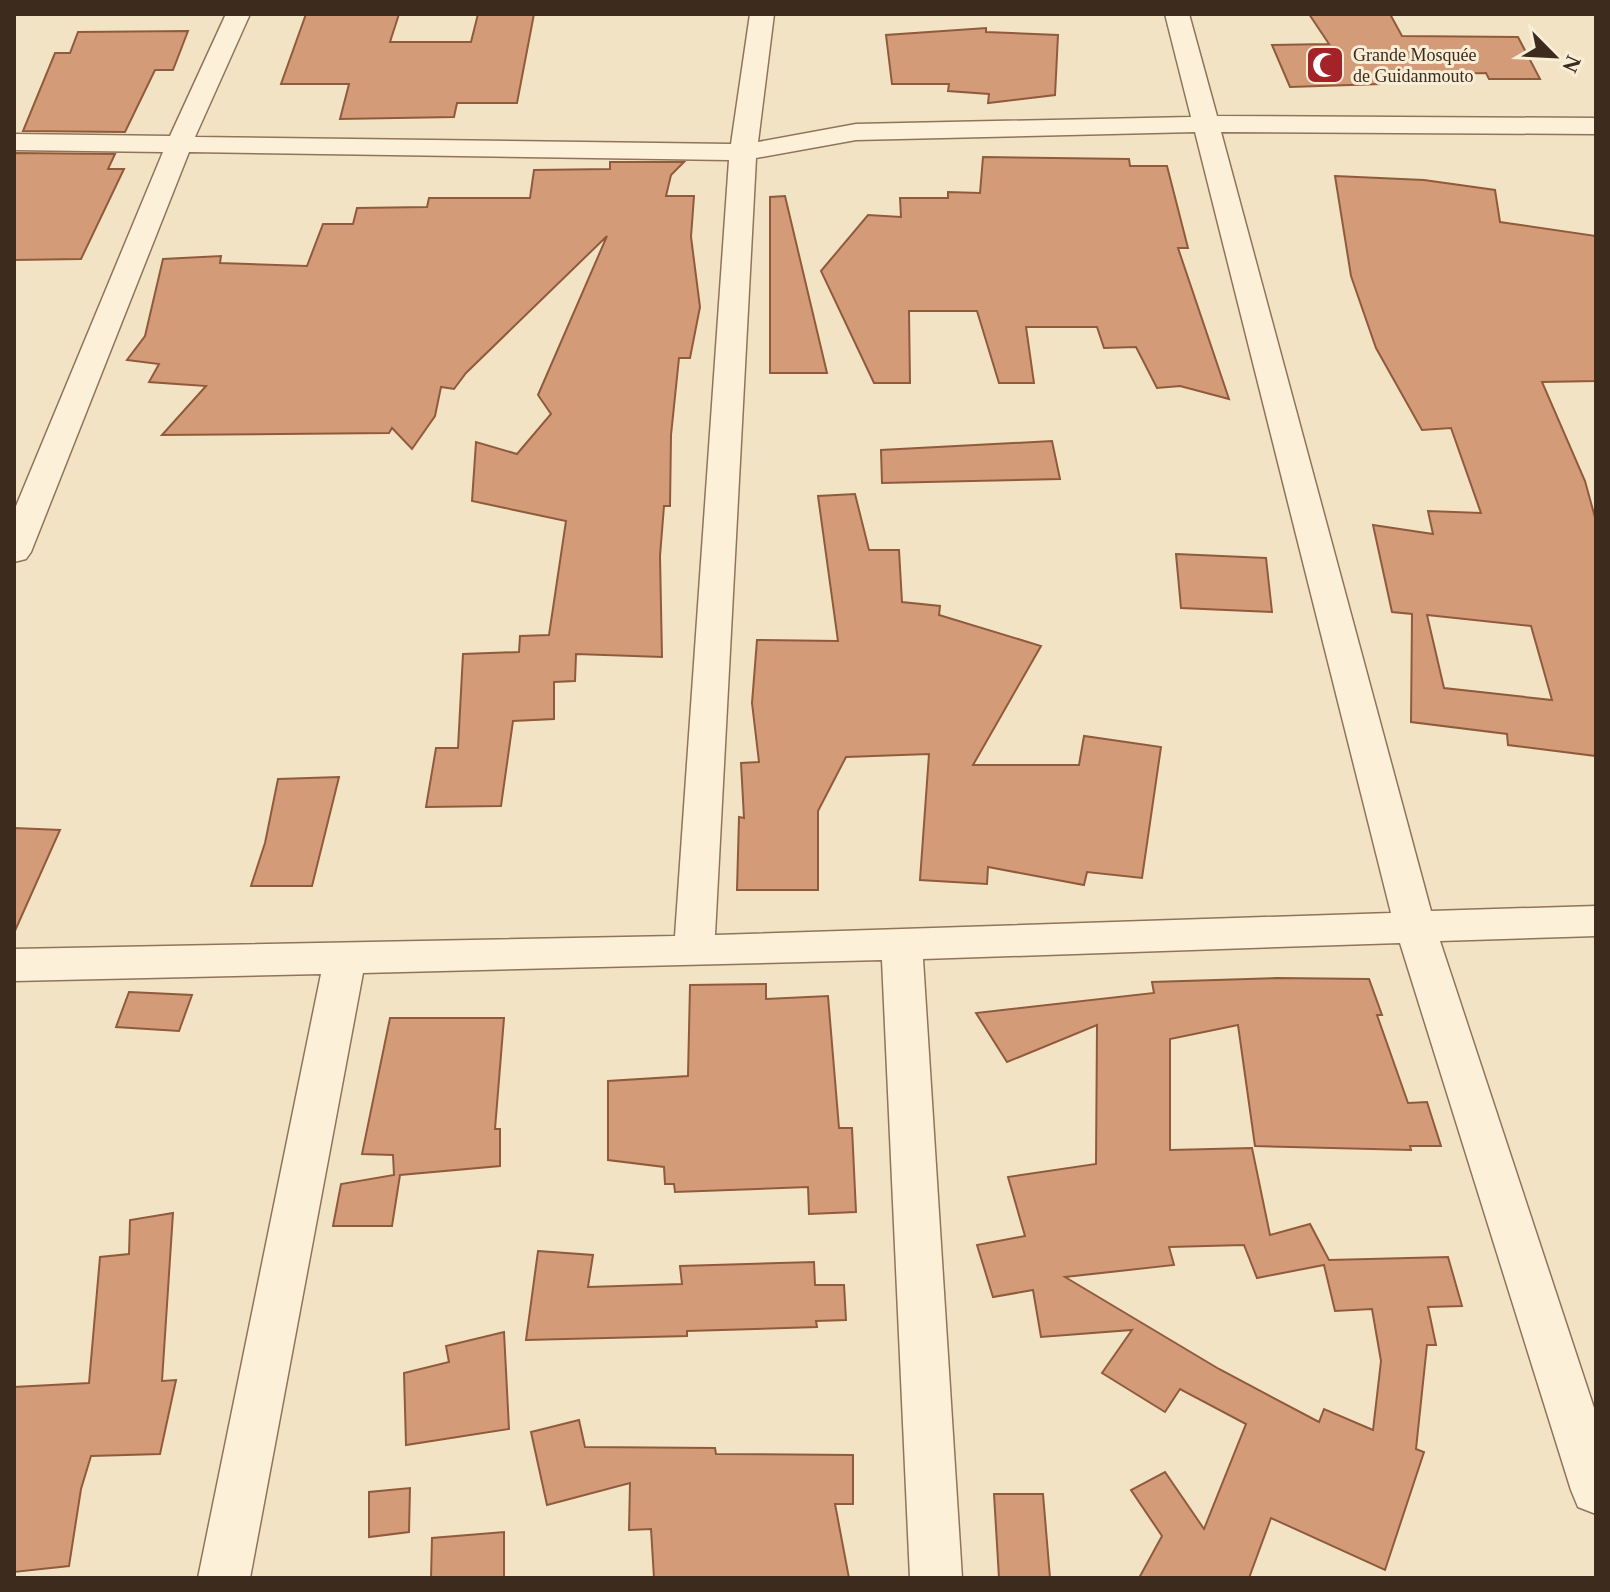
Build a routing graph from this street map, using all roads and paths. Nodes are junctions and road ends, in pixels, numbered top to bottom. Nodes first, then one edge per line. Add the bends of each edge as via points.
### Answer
1 (238, 14) edge
2 (762, 14) edge
3 (1177, 14) edge
4 (1204, 124) junction
5 (1596, 126) edge
6 (14, 142) edge
7 (180, 142) junction
8 (743, 152) junction
9 (14, 552) edge
10 (1596, 921) edge
11 (1415, 927) junction
12 (902, 944) junction
13 (694, 951) junction
14 (345, 958) junction
15 (14, 965) edge
16 (1596, 1490) edge
17 (224, 1578) edge
18 (936, 1578) edge

1 - 7 street
2 - 8 street
3 - 4 street
4 - 5 street
4 - 8 street via 856,132
4 - 11 street
6 - 7 street
7 - 8 street
7 - 9 street
8 - 13 street
10 - 11 street
11 - 12 street
11 - 16 street
12 - 13 street
12 - 18 street
13 - 14 street
14 - 15 street
14 - 17 street

